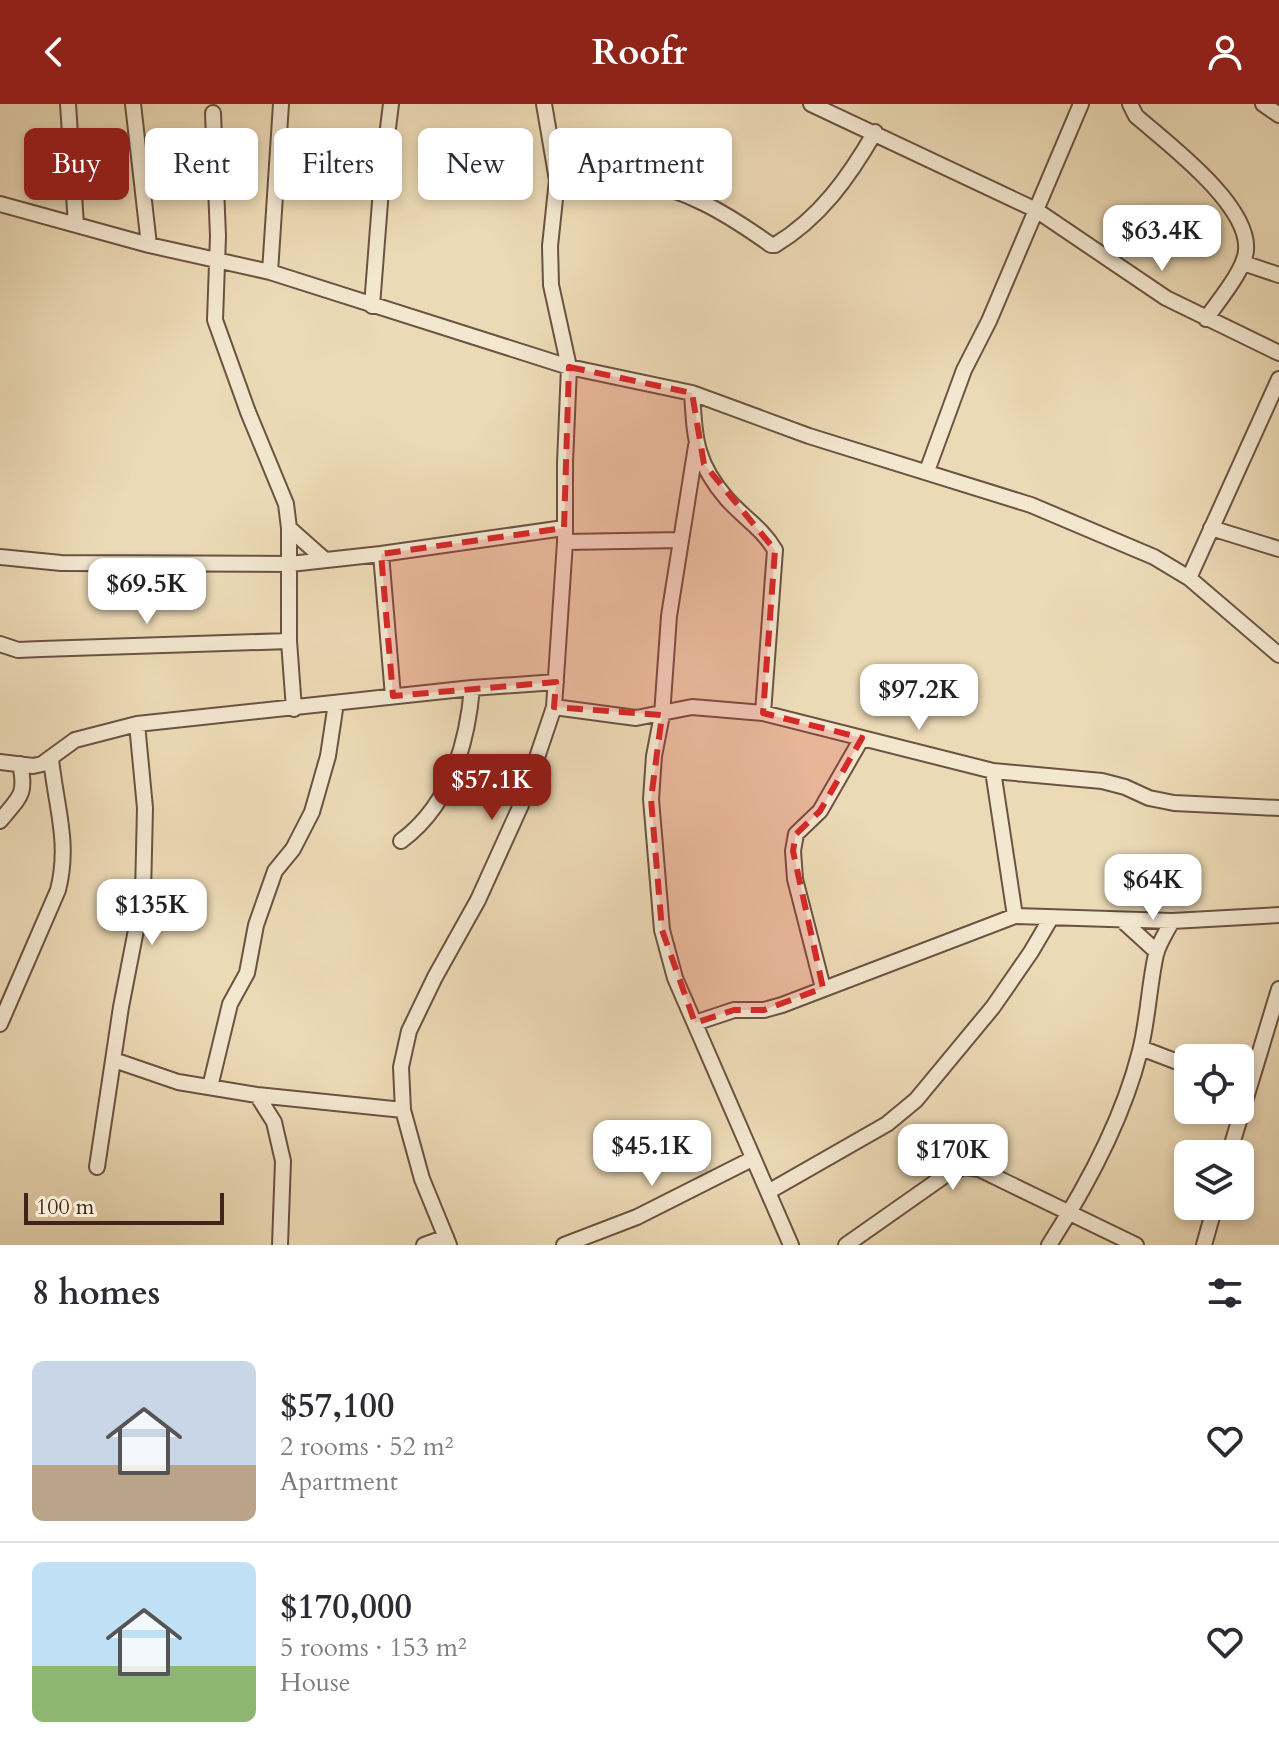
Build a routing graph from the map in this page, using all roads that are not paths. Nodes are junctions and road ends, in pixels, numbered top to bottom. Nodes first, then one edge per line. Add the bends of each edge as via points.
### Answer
1 (68, 104) edge
2 (133, 104) edge
3 (281, 104) edge
4 (391, 104) edge
5 (544, 104) edge
6 (811, 104) edge
7 (1130, 104) edge
8 (1263, 104) edge
9 (1078, 107) edge
10 (213, 113) dead end
11 (1279, 115) edge
12 (279, 128) edge
13 (388, 128) edge
14 (875, 132) junction
15 (549, 133) edge
16 (275, 200) edge
17 (380, 200) edge
18 (555, 200) edge
19 (697, 200) edge
20 (0, 204) edge
21 (1036, 210) junction
22 (76, 225) junction
23 (149, 245) junction
24 (217, 260) junction
25 (1243, 263) junction
26 (270, 272) junction
27 (1279, 275) edge
28 (372, 306) junction
29 (1206, 319) junction
30 (1279, 353) edge
31 (569, 367) junction
32 (1279, 379) edge
33 (692, 393) junction
34 (696, 446) junction
35 (927, 471) junction
36 (289, 528) junction
37 (1211, 528) junction
38 (565, 535) junction
39 (681, 540) junction
40 (1279, 549) edge
41 (381, 554) junction
42 (0, 557) edge
43 (325, 560) junction
44 (290, 564) junction
45 (1189, 578) junction
46 (289, 641) junction
47 (0, 644) edge
48 (1279, 655) edge
49 (556, 682) junction
50 (472, 688) junction
51 (393, 696) junction
52 (336, 703) junction
53 (554, 707) junction
54 (294, 709) junction
55 (763, 713) junction
56 (662, 715) junction
57 (137, 724) junction
58 (862, 738) junction
59 (51, 759) junction
60 (0, 762) edge
61 (20, 764) junction
62 (993, 771) junction
63 (1279, 808) edge
64 (0, 821) edge
65 (401, 841) dead end
66 (1279, 915) edge
67 (1015, 916) junction
68 (1051, 918) junction
69 (1123, 921) junction
70 (1172, 921) junction
71 (1157, 952) junction
72 (823, 988) junction
73 (1279, 989) edge
74 (695, 1023) junction
75 (0, 1024) edge
76 (1141, 1048) junction
77 (1254, 1059) edge
78 (114, 1060) junction
79 (1174, 1061) edge
80 (210, 1087) junction
81 (257, 1095) junction
82 (289, 1099) junction
83 (403, 1110) junction
84 (274, 1122) junction
85 (752, 1159) junction
86 (97, 1167) dead end
87 (768, 1192) junction
88 (1069, 1214) junction
89 (1211, 1220) edge
90 (448, 1241) edge
91 (280, 1245) edge
92 (424, 1245) edge
93 (564, 1245) edge
94 (791, 1245) edge
95 (846, 1245) edge
96 (1049, 1245) edge
97 (1136, 1245) edge
98 (1204, 1245) edge

1 - 22 street
2 - 23 street
3 - 12 street
4 - 13 street
5 - 15 street
6 - 14 street
7 - 25 street via 1232,210 1246,244
8 - 11 street
9 - 21 street
10 - 24 street
14 - 19 street via 831,199 775,245
14 - 21 street
16 - 26 street
17 - 28 street
18 - 31 street via 551,285
20 - 22 street
21 - 29 street
21 - 35 street via 964,370
22 - 23 street
23 - 24 street
24 - 26 street
24 - 36 street via 215,320 282,493
25 - 27 street
25 - 29 street
26 - 28 street
28 - 31 street
29 - 30 street
31 - 33 street
31 - 38 street
32 - 37 street
33 - 34 street
33 - 35 street
34 - 39 street
34 - 55 street via 726,498 765,533 775,550
35 - 45 street via 1068,520
36 - 43 street
36 - 44 street
37 - 40 street
37 - 45 street
38 - 39 street
38 - 41 street
38 - 49 street
39 - 56 street
41 - 43 street
41 - 51 street
42 - 44 street via 61,563
43 - 44 street
44 - 46 street
45 - 48 street
46 - 47 street via 29,650
46 - 54 street
49 - 50 street
49 - 53 street
50 - 51 street
50 - 65 street via 455,771 433,810
51 - 52 street
52 - 54 street
52 - 80 street via 312,812 275,871 256,925 247,973 230,1004
53 - 56 street via 636,718
53 - 83 street via 521,805 409,1031 401,1067
54 - 57 street
55 - 56 street via 692,707
55 - 58 street
56 - 74 street via 651,799 662,930
57 - 59 street via 75,740
57 - 78 street via 145,808 143,894
58 - 62 street
58 - 72 street via 820,811 796,834 793,851 795,879
59 - 61 street via 33,766
59 - 75 street via 64,867
60 - 61 street
61 - 64 street via 22,793
62 - 63 street via 1102,781 1174,803
62 - 67 street
66 - 70 street
67 - 68 street
67 - 72 street
68 - 69 street
68 - 87 street via 993,1007 916,1100 887,1124
69 - 70 street
69 - 71 street
70 - 71 street
71 - 76 street
72 - 74 street via 764,1010 734,1010
73 - 77 street
74 - 85 street
76 - 79 street
76 - 88 street via 1116,1119
78 - 80 street
78 - 86 street
80 - 81 street
81 - 82 street
81 - 84 street
82 - 83 street
82 - 84 street
83 - 90 street via 422,1179
84 - 91 street via 283,1161
85 - 87 street
85 - 93 street via 637,1217
87 - 94 street
88 - 95 street via 979,1169 964,1167
88 - 96 street
88 - 97 street
89 - 98 street
90 - 92 street

